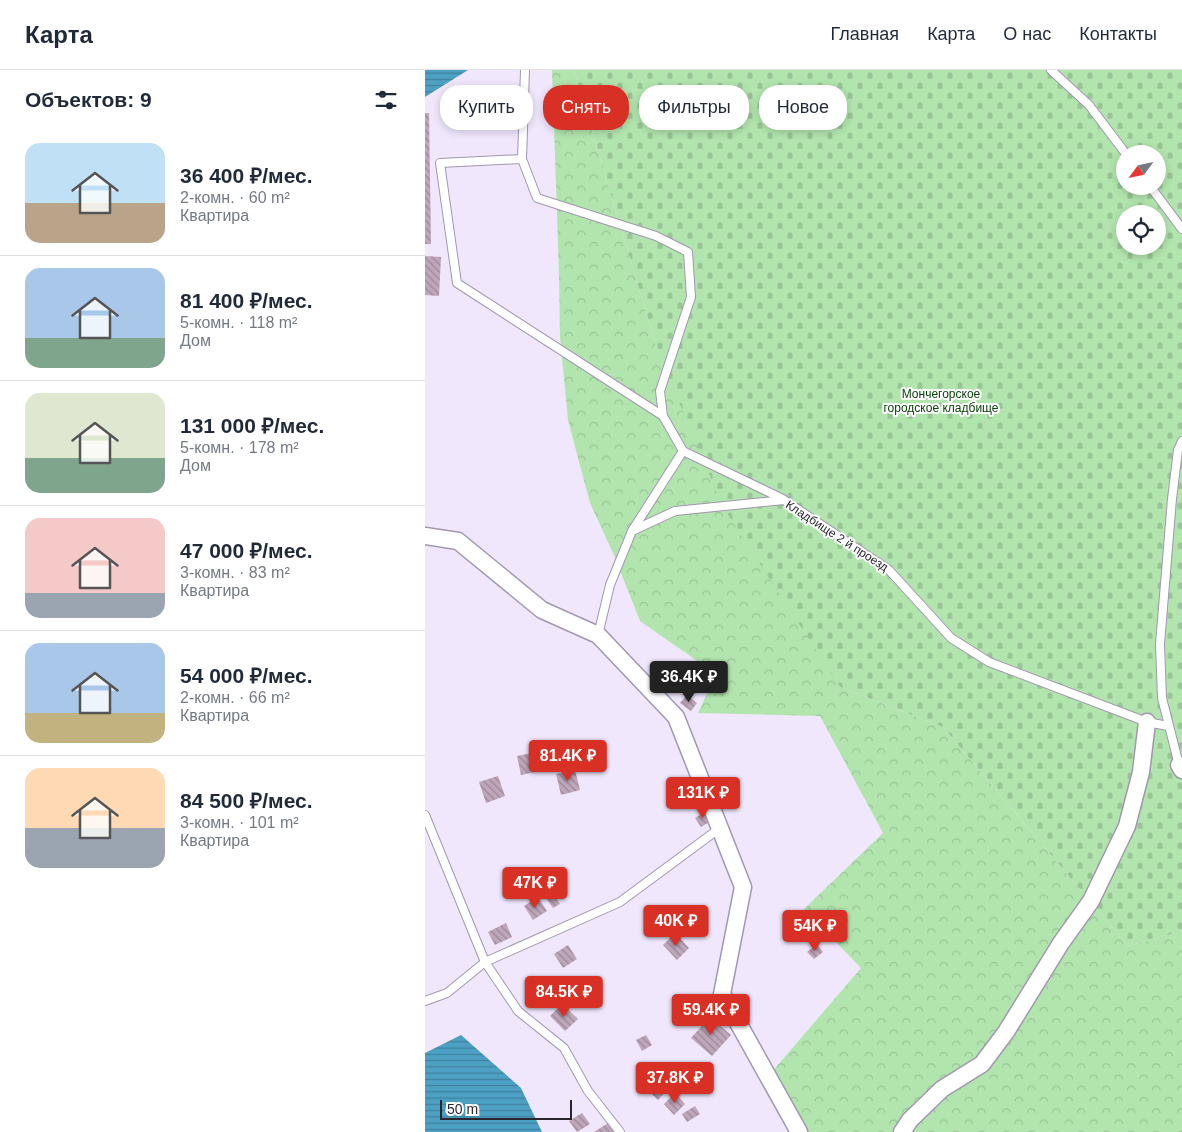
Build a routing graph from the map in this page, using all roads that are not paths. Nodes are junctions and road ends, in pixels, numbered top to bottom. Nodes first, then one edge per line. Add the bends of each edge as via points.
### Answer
1 (525, 70) edge
2 (1051, 70) edge
3 (1119, 145) edge
4 (522, 159) junction
5 (1157, 195) edge
6 (1182, 229) edge
7 (663, 416) junction
8 (1182, 441) edge
9 (683, 451) junction
10 (785, 500) junction
11 (632, 531) junction
12 (425, 536) edge
13 (598, 635) junction
14 (1147, 722) junction
15 (1168, 726) junction
16 (1181, 767) edge
17 (425, 815) edge
18 (720, 828) junction
19 (485, 962) junction
20 (425, 1001) edge
21 (620, 1132) edge
22 (799, 1132) edge
23 (902, 1132) edge

1 - 4 lane
2 - 3 lane via 1089,105
4 - 7 lane via 537,198 656,236 688,252 691,297 661,392
4 - 7 lane via 440,163 457,283
5 - 6 lane
7 - 9 lane
8 - 15 lane via 1172,499 1160,644 1161,698
9 - 10 lane
9 - 11 lane
10 - 11 lane, Кладбище 2 й проезд via 675,511
10 - 14 lane, Кладбище 2 й проезд via 889,570 951,638 989,662
11 - 13 lane via 610,585
12 - 13 street via 458,541 542,610
13 - 18 street via 676,717
14 - 15 lane, Кладбище 2 й проезд
14 - 23 street via 1141,772 1127,826 1091,901 982,1064 942,1089
15 - 16 lane
17 - 19 lane
18 - 19 lane via 620,902
18 - 22 street via 743,887 722,994
19 - 20 lane via 447,993
19 - 21 lane via 518,1011 564,1048 588,1091

